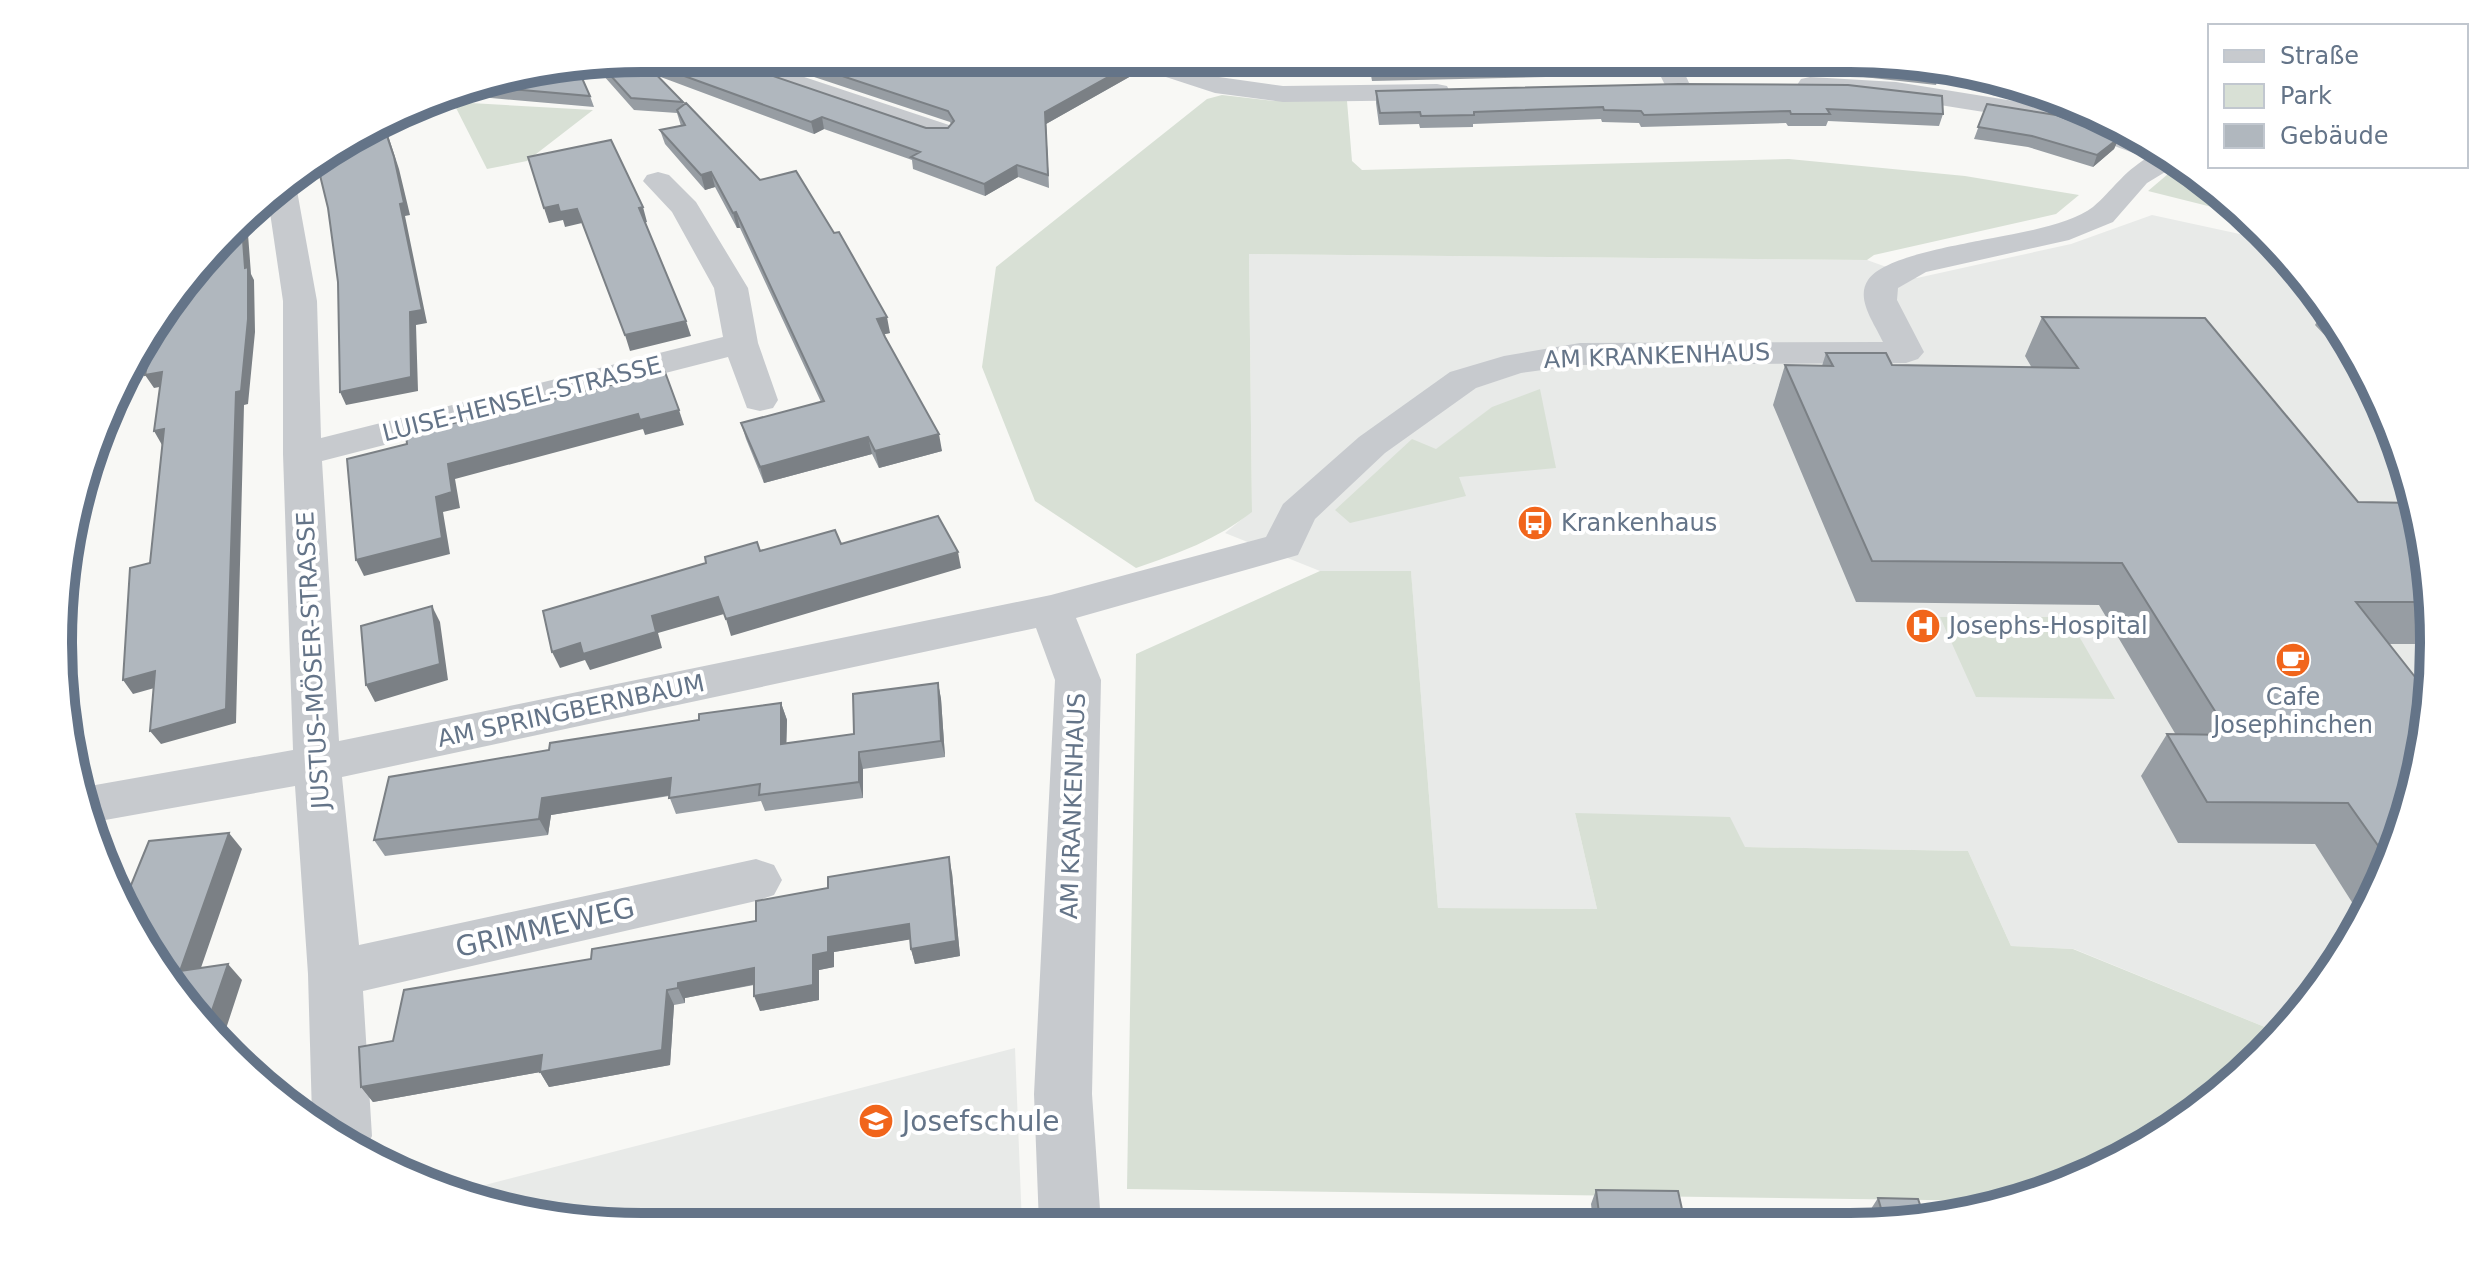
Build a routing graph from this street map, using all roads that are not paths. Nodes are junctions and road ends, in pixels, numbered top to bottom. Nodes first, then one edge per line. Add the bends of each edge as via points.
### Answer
1 (763, 72) edge
2 (1175, 72) edge
3 (1671, 72) edge
4 (1677, 85) junction
5 (1707, 85) edge
6 (1781, 85) edge
7 (1647, 86) edge
8 (1462, 92) edge
9 (939, 131) edge
10 (2109, 135) edge
11 (2159, 164) edge
12 (658, 181) dead end
13 (283, 200) edge
14 (741, 343) junction
15 (760, 400) dead end
16 (302, 454) junction
17 (1051, 610) junction
18 (317, 764) junction
19 (95, 803) edge
20 (756, 880) dead end
21 (335, 974) junction
22 (342, 1127) edge
23 (1069, 1213) edge

1 - 9 street
2 - 8 street via 1215,85 1283,94
3 - 4 street
4 - 5 street
4 - 7 street
6 - 10 street via 1896,90 2058,116
11 - 17 street, AM KRANKENHAUS via 2137,177 2102,215 2058,233 1915,265 1882,283 1880,300 1906,352 1580,354 1516,363 1463,380 1372,445 1297,513 1283,546
12 - 14 street via 685,208 731,288
13 - 16 street, JUSTUS-MÖSER-STRASSE via 300,301
14 - 15 street
14 - 16 street, LUISE-HENSEL-STRASSE
16 - 18 street, JUSTUS-MÖSER-STRASSE
17 - 18 street, AM SPRINGBERNBAUM
17 - 23 street, AM KRANKENHAUS via 1078,680 1063,1094
18 - 19 street, AM SPRINGBERNBAUM
18 - 21 street, JUSTUS-MÖSER-STRASSE
20 - 21 street, GRIMMEWEG
21 - 22 street, JUSTUS-MÖSER-STRASSE

